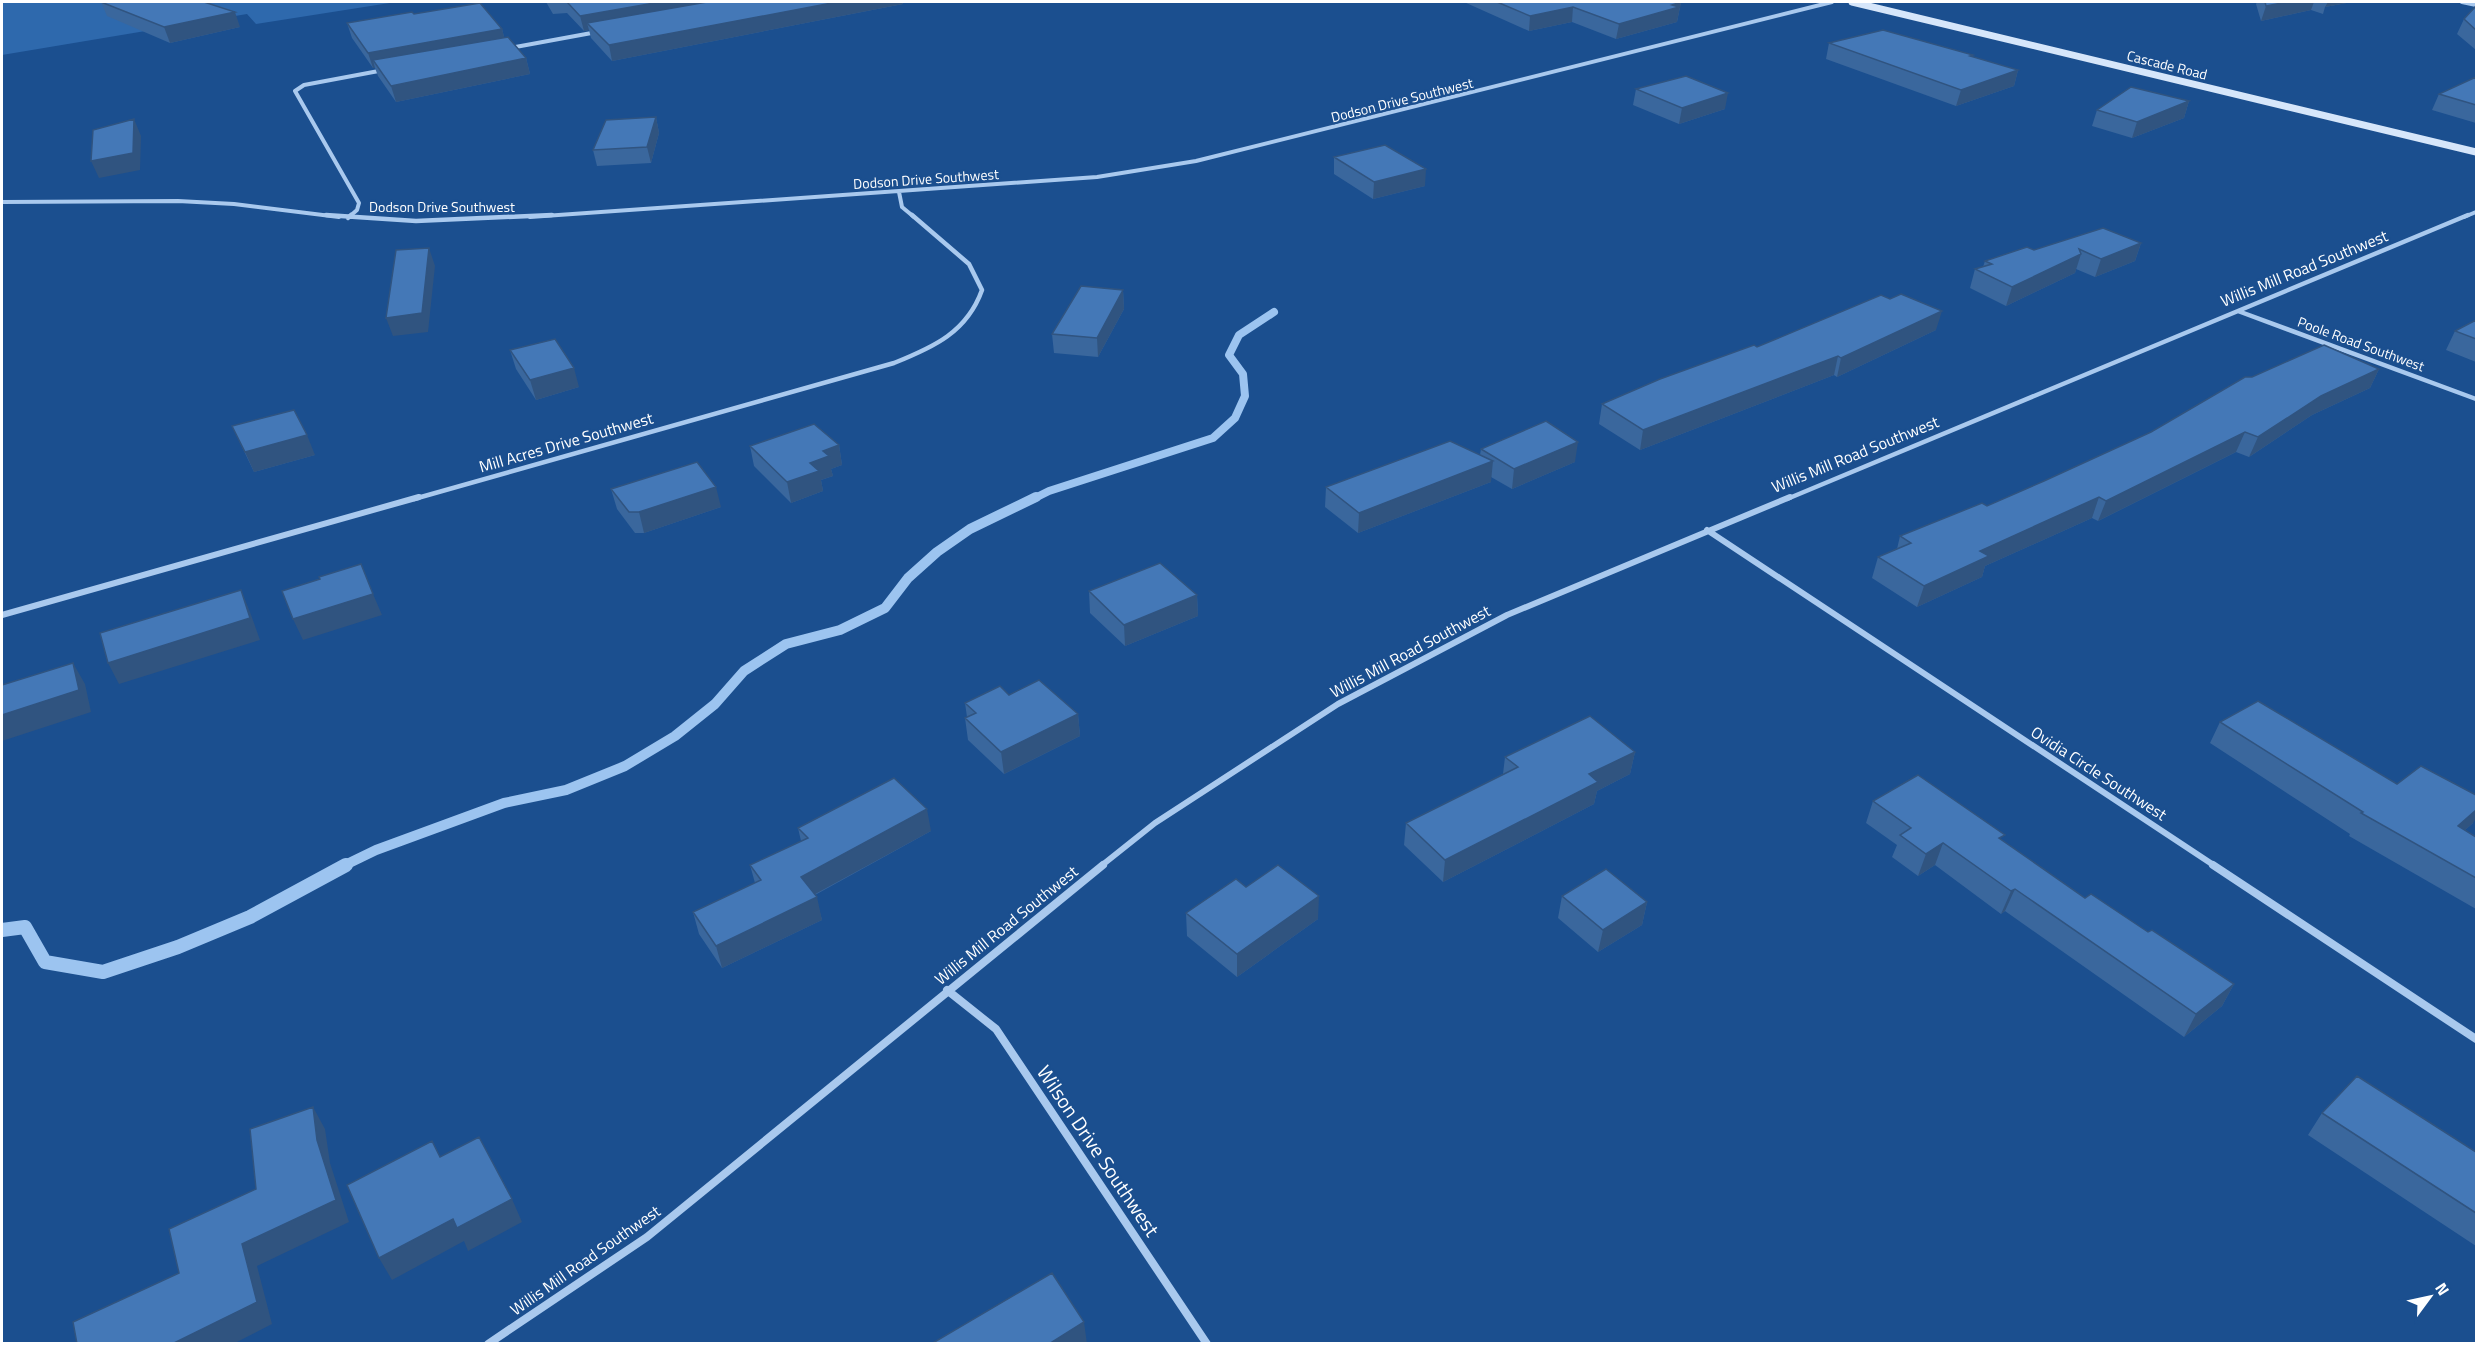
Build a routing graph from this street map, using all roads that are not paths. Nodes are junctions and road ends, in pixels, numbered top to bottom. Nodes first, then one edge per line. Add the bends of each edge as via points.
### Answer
1 (1832, 2) edge
2 (1852, 2) edge
3 (2462, 2) edge
4 (2476, 5) edge
5 (601, 31) edge
6 (507, 48) edge
7 (393, 69) edge
8 (2476, 152) edge
9 (898, 192) junction
10 (2, 202) edge
11 (2476, 212) edge
12 (348, 218) junction
13 (2237, 310) junction
14 (2476, 399) edge
15 (1707, 530) junction
16 (2, 615) edge
17 (947, 990) junction
18 (2476, 1039) edge
19 (488, 1344) edge
20 (1207, 1344) edge

1 - 9 street, Dodson Drive Southwest via 1196,161 1096,177
2 - 8 main road, Cascade Road
3 - 4 street
5 - 6 street
7 - 12 street via 304,85 296,91 359,203
9 - 12 street, Dodson Drive Southwest via 528,218
9 - 16 street, Mill Acres Drive Southwest via 902,207 969,264 982,290 977,309 959,330 932,347 882,367
10 - 12 street, Dodson Drive Southwest via 178,201
11 - 13 street, Willis Mill Road Southwest
13 - 14 street, Poole Road Southwest
13 - 15 street, Willis Mill Road Southwest
15 - 17 street, Willis Mill Road Southwest via 1507,615 1338,704 1155,823
15 - 18 street, Ovidia Circle Southwest
17 - 19 street, Willis Mill Road Southwest via 647,1237
17 - 20 street, Wilson Drive Southwest via 996,1029

